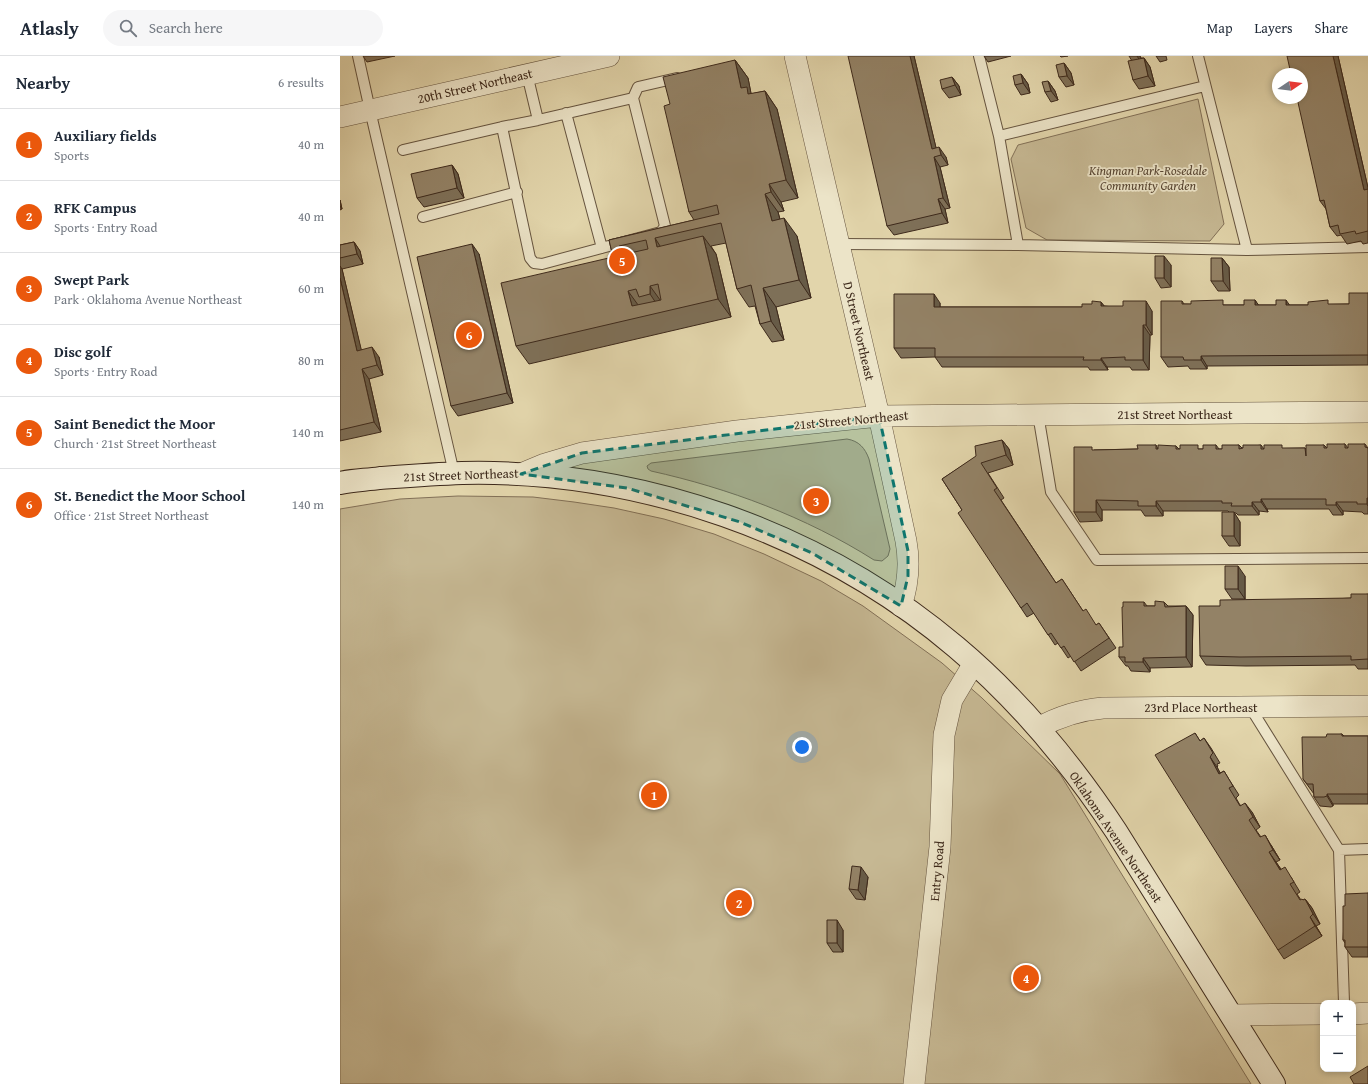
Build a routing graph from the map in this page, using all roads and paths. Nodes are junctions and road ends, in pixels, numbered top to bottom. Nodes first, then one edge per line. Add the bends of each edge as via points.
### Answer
1 (358, 56) edge
2 (609, 56) edge
3 (795, 56) edge
4 (979, 56) edge
5 (1198, 56) edge
6 (527, 74) junction
7 (688, 76) edge
8 (1205, 86) junction
9 (633, 98) junction
10 (370, 110) junction
11 (566, 113) junction
12 (340, 117) edge
13 (538, 120) junction
14 (502, 127) junction
15 (999, 136) junction
16 (402, 150) dead end
17 (516, 192) junction
18 (423, 217) dead end
19 (839, 244) junction
20 (1018, 244) junction
21 (1368, 247) edge
22 (602, 248) junction
23 (1247, 250) junction
24 (1368, 412) edge
25 (1038, 414) junction
26 (879, 416) junction
27 (454, 473) junction
28 (521, 474) junction
29 (340, 483) edge
30 (1368, 558) edge
31 (901, 606) junction
32 (974, 663) junction
33 (1368, 706) edge
34 (1250, 707) junction
35 (1038, 728) junction
36 (1368, 849) edge
37 (1339, 850) junction
38 (1344, 1000) edge
39 (1368, 1013) edge
40 (1320, 1014) edge
41 (1356, 1014) edge
42 (1231, 1015) junction
43 (914, 1084) edge
44 (1274, 1084) edge

1 - 10 lane
2 - 6 street, 20th Street Northeast
3 - 19 street, D Street Northeast
4 - 15 lane
5 - 8 lane
6 - 10 street, 20th Street Northeast
6 - 13 lane
7 - 9 lane via 638,87
8 - 15 lane
8 - 23 lane
9 - 11 lane
9 - 22 lane via 665,226 661,232
10 - 12 street, 20th Street Northeast
10 - 27 lane
11 - 13 lane
11 - 22 lane
13 - 14 lane
14 - 16 lane
14 - 17 lane
15 - 20 lane
17 - 18 lane
17 - 22 lane via 530,258 534,263 542,264
19 - 20 lane
19 - 26 street, D Street Northeast
20 - 23 lane
21 - 23 lane
24 - 25 street, 21st Street Northeast
25 - 26 street, 21st Street Northeast
25 - 30 lane via 1051,492 1098,560
26 - 28 street, 21st Street Northeast via 737,431 582,453
26 - 31 street, D Street Northeast via 908,551 908,576
27 - 28 street, 21st Street Northeast
27 - 29 street, 21st Street Northeast
28 - 31 street, Oklahoma Avenue Northeast via 627,488 713,512 812,553 863,581
31 - 32 street, Oklahoma Avenue Northeast
32 - 35 street, Oklahoma Avenue Northeast
32 - 43 street, Entry Road via 952,700 944,735 940,847
33 - 34 street, 23rd Place Northeast
34 - 35 street, 23rd Place Northeast via 1092,709 1066,715
34 - 37 lane
35 - 42 street, Oklahoma Avenue Northeast via 1100,808
36 - 37 lane
37 - 38 lane
39 - 41 street
40 - 42 street
42 - 44 street, Oklahoma Avenue Northeast

